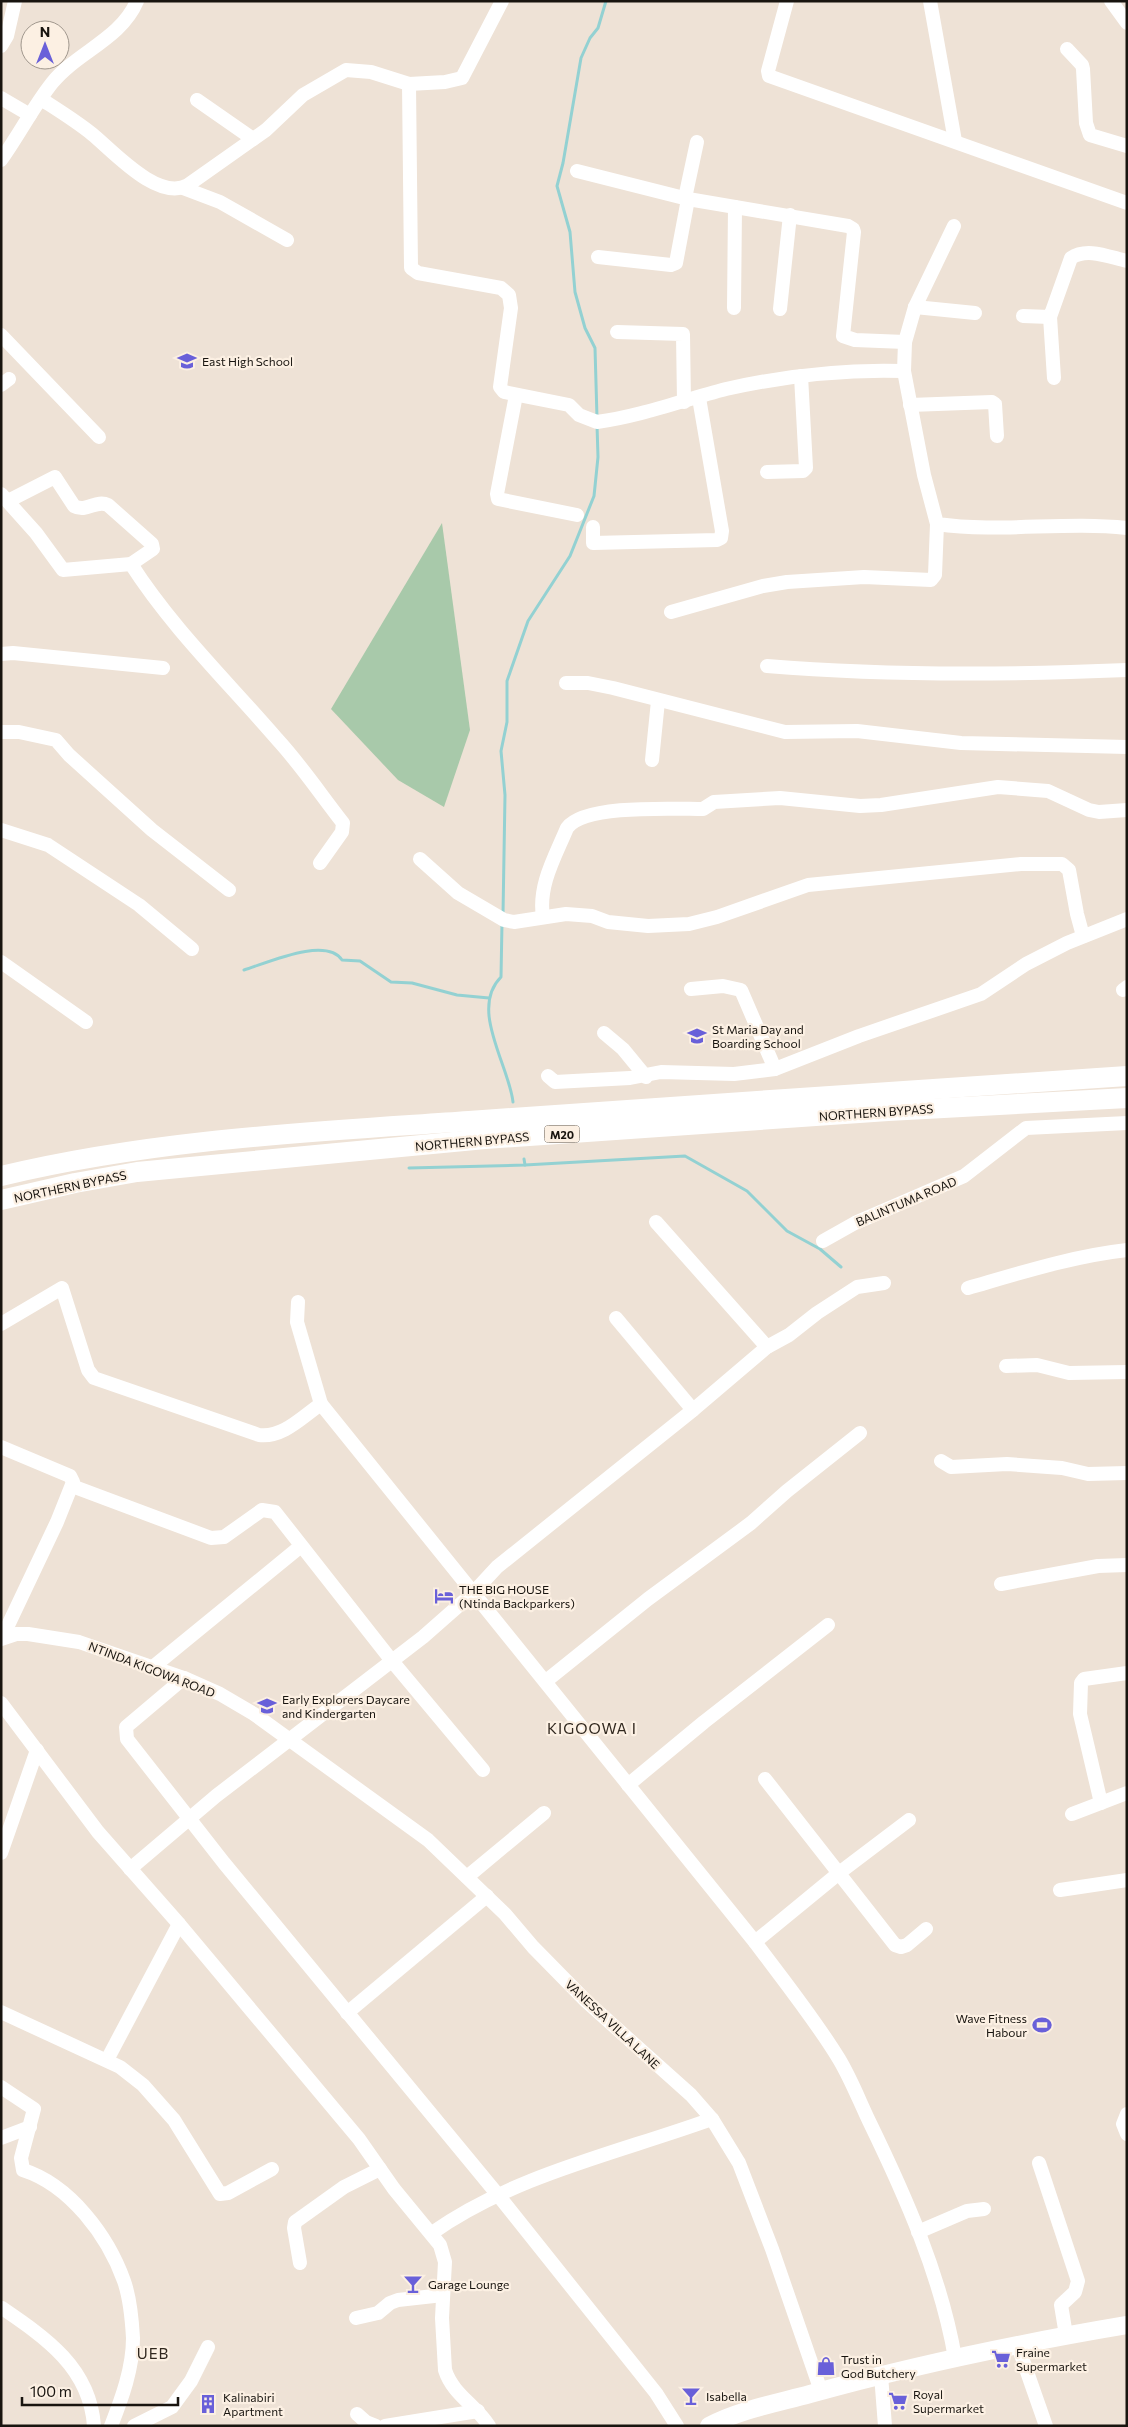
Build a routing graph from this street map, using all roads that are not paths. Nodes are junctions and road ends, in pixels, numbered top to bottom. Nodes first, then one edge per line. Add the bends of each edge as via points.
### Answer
1 (16, 1) edge
2 (137, 1) edge
3 (502, 1) edge
4 (787, 1) edge
5 (930, 1) edge
6 (1111, 1) edge
7 (1127, 23) edge
8 (1, 46) edge
9 (1067, 49) dead end
10 (409, 84) junction
11 (1, 98) edge
12 (41, 99) junction
13 (197, 100) dead end
14 (30, 115) junction
15 (253, 140) junction
16 (956, 141) junction
17 (697, 142) dead end
18 (1127, 146) edge
19 (1, 160) edge
20 (577, 172) dead end
21 (183, 188) junction
22 (686, 198) junction
23 (1127, 203) edge
24 (735, 207) junction
25 (790, 215) junction
26 (954, 226) dead end
27 (287, 240) dead end
28 (598, 257) dead end
29 (1127, 260) edge
30 (915, 307) junction
31 (734, 308) dead end
32 (780, 308) dead end
33 (975, 313) dead end
34 (1023, 316) dead end
35 (1050, 317) junction
36 (617, 332) dead end
37 (1, 335) edge
38 (905, 342) junction
39 (904, 371) junction
40 (800, 376) junction
41 (1054, 378) dead end
42 (516, 395) junction
43 (699, 398) junction
44 (684, 402) junction
45 (910, 405) junction
46 (997, 436) dead end
47 (99, 437) dead end
48 (767, 472) dead end
49 (5, 498) edge
50 (577, 515) dead end
51 (937, 524) junction
52 (593, 527) dead end
53 (1127, 528) edge
54 (131, 564) junction
55 (671, 612) dead end
56 (1, 654) edge
57 (768, 666) dead end
58 (163, 668) dead end
59 (1127, 670) edge
60 (566, 682) dead end
61 (658, 701) junction
62 (1, 732) edge
63 (1127, 747) edge
64 (652, 760) dead end
65 (1127, 810) edge
66 (1, 830) edge
67 (420, 859) dead end
68 (320, 862) dead end
69 (229, 890) dead end
70 (543, 917) junction
71 (1127, 919) edge
72 (1083, 936) junction
73 (192, 949) dead end
74 (1, 962) edge
75 (691, 988) dead end
76 (86, 1022) dead end
77 (604, 1033) dead end
78 (775, 1069) junction
79 (548, 1076) dead end
80 (1127, 1076) edge
81 (646, 1077) junction
82 (1127, 1098) edge
83 (1127, 1123) edge
84 (1, 1176) edge
85 (1, 1200) edge
86 (656, 1222) dead end
87 (823, 1242) dead end
88 (1127, 1250) edge
89 (884, 1283) dead end
90 (968, 1288) dead end
91 (298, 1302) dead end
92 (616, 1318) dead end
93 (1, 1324) edge
94 (767, 1348) junction
95 (1006, 1366) dead end
96 (1127, 1372) edge
97 (321, 1404) junction
98 (693, 1410) junction
99 (860, 1433) dead end
100 (1, 1447) edge
101 (941, 1461) dead end
102 (1127, 1473) edge
103 (72, 1486) junction
104 (301, 1546) junction
105 (1127, 1564) edge
106 (1001, 1584) dead end
107 (473, 1593) junction
108 (828, 1625) dead end
109 (2, 1639) edge
110 (392, 1661) junction
111 (153, 1667) junction
112 (1127, 1673) edge
113 (184, 1678) junction
114 (546, 1681) junction
115 (1, 1703) edge
116 (291, 1739) junction
117 (37, 1750) junction
118 (483, 1770) dead end
119 (765, 1779) dead end
120 (628, 1785) junction
121 (1127, 1793) edge
122 (1102, 1803) junction
123 (544, 1813) dead end
124 (1072, 1814) dead end
125 (190, 1818) junction
126 (910, 1820) dead end
127 (1, 1853) edge
128 (130, 1869) junction
129 (839, 1873) junction
130 (466, 1877) junction
131 (1127, 1880) edge
132 (1060, 1890) dead end
133 (487, 1896) junction
134 (179, 1924) junction
135 (926, 1928) dead end
136 (756, 1942) junction
137 (1, 2012) edge
138 (347, 2013) junction
139 (107, 2060) junction
140 (1, 2087) edge
141 (1127, 2114) edge
142 (712, 2119) junction
143 (30, 2126) junction
144 (1127, 2134) edge
145 (1, 2138) edge
146 (1039, 2163) dead end
147 (272, 2169) dead end
148 (380, 2169) junction
149 (498, 2195) junction
150 (984, 2209) dead end
151 (918, 2232) junction
152 (432, 2233) junction
153 (300, 2263) dead end
154 (443, 2295) junction
155 (2, 2308) edge
156 (356, 2318) dead end
157 (1127, 2325) edge
158 (1066, 2335) junction
159 (1018, 2346) junction
160 (208, 2347) dead end
161 (955, 2358) junction
162 (881, 2375) junction
163 (821, 2391) junction
164 (478, 2411) junction
165 (357, 2414) dead end
166 (94, 2426) edge
167 (111, 2426) edge
168 (134, 2426) edge
169 (376, 2426) edge
170 (385, 2426) edge
171 (489, 2426) edge
172 (677, 2426) edge
173 (709, 2426) edge
174 (884, 2426) edge
175 (1046, 2426) edge

1 - 8 street via 7,36
2 - 12 street via 122,23 66,67
3 - 10 street via 462,78
4 - 16 street via 769,76
5 - 16 street
6 - 7 street
9 - 18 street via 1082,65 1086,123 1090,135
10 - 15 street via 371,72 346,70 304,95
10 - 42 street via 411,268 418,274 506,291 512,308 500,387 504,392
11 - 14 street
12 - 14 street
12 - 21 street via 91,133 136,172 167,188
13 - 15 street
14 - 19 street
15 - 21 street
16 - 23 street
17 - 22 street
20 - 22 street
21 - 27 street via 220,202
22 - 24 street
22 - 28 street via 674,265
24 - 25 street
24 - 31 street
25 - 32 street
25 - 38 street via 853,229 843,336 855,340
26 - 30 street
29 - 35 street via 1093,253 1078,253 1071,258
30 - 33 street
30 - 38 street
34 - 35 street
35 - 41 street
36 - 44 street via 683,334
37 - 47 street
38 - 39 street
39 - 40 street via 855,370
39 - 45 street
40 - 43 street
40 - 48 street via 806,468
42 - 44 street via 569,405 579,415 597,422
42 - 50 street via 498,499
43 - 44 street
43 - 52 street via 721,538 593,543
45 - 46 street via 992,402 995,404
45 - 51 street
49 - 54 street via 36,533 60,570
49 - 54 street via 55,478 74,506 86,509 104,503 152,544 153,549
51 - 53 street via 1022,527 1079,524
51 - 55 street via 935,575 928,581 864,577 787,582
54 - 68 street via 176,628 279,740 343,823 342,832
56 - 58 street
57 - 59 street via 831,672 961,675
60 - 61 street via 613,688
61 - 63 street via 785,732 857,731 961,743
61 - 64 street
62 - 69 street via 56,740 152,830
65 - 70 street via 1098,812 1048,791 998,787 881,805 780,798 719,802 703,809 598,812 567,828 546,879 541,903
66 - 73 street via 48,845 139,905
67 - 70 street via 452,889 504,920 514,922
70 - 72 street via 566,914 648,926 689,924 808,886 1020,864 1062,864 1070,870
71 - 72 street
72 - 78 street via 1026,964 981,994
74 - 76 street
75 - 78 street via 723,986 741,990
77 - 81 street via 623,1048
78 - 81 street via 734,1074 661,1072
79 - 81 street via 556,1082
80 - 84 highway, NORTHERN BYPASS / M20 via 297,1132 139,1148
82 - 85 highway, NORTHERN BYPASS / M20 via 445,1143 137,1172
83 - 87 street, BALINTUMA ROAD via 1026,1128 964,1176 855,1223
86 - 94 street
88 - 90 street via 1036,1268
89 - 94 street via 857,1287
91 - 97 street via 297,1322
92 - 98 street
93 - 97 street via 62,1288 88,1370 94,1378 258,1435 278,1434
94 - 98 street
95 - 96 street via 1037,1365 1069,1373
97 - 107 street
98 - 107 street via 526,1542
99 - 114 street via 751,1523 648,1599
100 - 103 street via 70,1476
101 - 102 street via 951,1467 1008,1464 1062,1468 1088,1474
103 - 104 street via 217,1538 224,1537 262,1510 271,1510
103 - 109 street
104 - 110 street
104 - 111 street
105 - 106 street via 1098,1566
107 - 110 street
107 - 114 street
108 - 120 street
109 - 111 street, NTINDA KIGOWA ROAD via 28,1634 61,1638
110 - 116 street
110 - 118 street
111 - 113 street, NTINDA KIGOWA ROAD
112 - 122 street via 1084,1679 1082,1682 1080,1714
113 - 116 street, NTINDA KIGOWA ROAD via 246,1709
113 - 125 street via 125,1731 127,1739
114 - 120 street
115 - 117 street
116 - 125 street
116 - 130 street, VANESSA VILLA LANE via 428,1840
117 - 127 street
117 - 128 street
119 - 129 street
120 - 136 street
121 - 122 street
122 - 124 street
123 - 130 street
125 - 128 street
125 - 138 street
126 - 129 street
128 - 134 street
129 - 135 street via 895,1945 907,1945
129 - 136 street
130 - 133 street, VANESSA VILLA LANE
131 - 132 street
133 - 138 street
133 - 142 street, VANESSA VILLA LANE via 586,2001 691,2095
134 - 139 street
134 - 148 street via 359,2139
136 - 151 street via 840,2061 888,2159
137 - 139 street
138 - 149 street
139 - 147 street via 129,2072 152,2093 174,2120 220,2194 228,2193
140 - 143 street via 34,2109
141 - 144 street via 1123,2124
142 - 149 street via 563,2169
142 - 163 street, VANESSA VILLA LANE via 739,2163
143 - 145 street
143 - 167 street via 21,2167 45,2178 89,2219 110,2250 124,2281 133,2338 131,2363
146 - 158 street via 1078,2281 1075,2292 1061,2305
148 - 152 street
148 - 153 street via 344,2187 295,2222
149 - 152 street via 482,2201
149 - 172 street via 656,2393
150 - 151 street via 967,2211
151 - 161 street via 941,2298
152 - 154 street via 446,2262
154 - 156 street via 390,2302 378,2313
154 - 164 street via 445,2370 458,2394
155 - 166 street via 46,2340 74,2367 87,2392
157 - 158 main road
158 - 159 main road
159 - 161 main road
159 - 175 street
160 - 168 street via 191,2381 172,2407
161 - 162 main road
162 - 163 main road
162 - 174 street
163 - 173 main road via 737,2414
164 - 170 street
164 - 171 street
165 - 169 street

